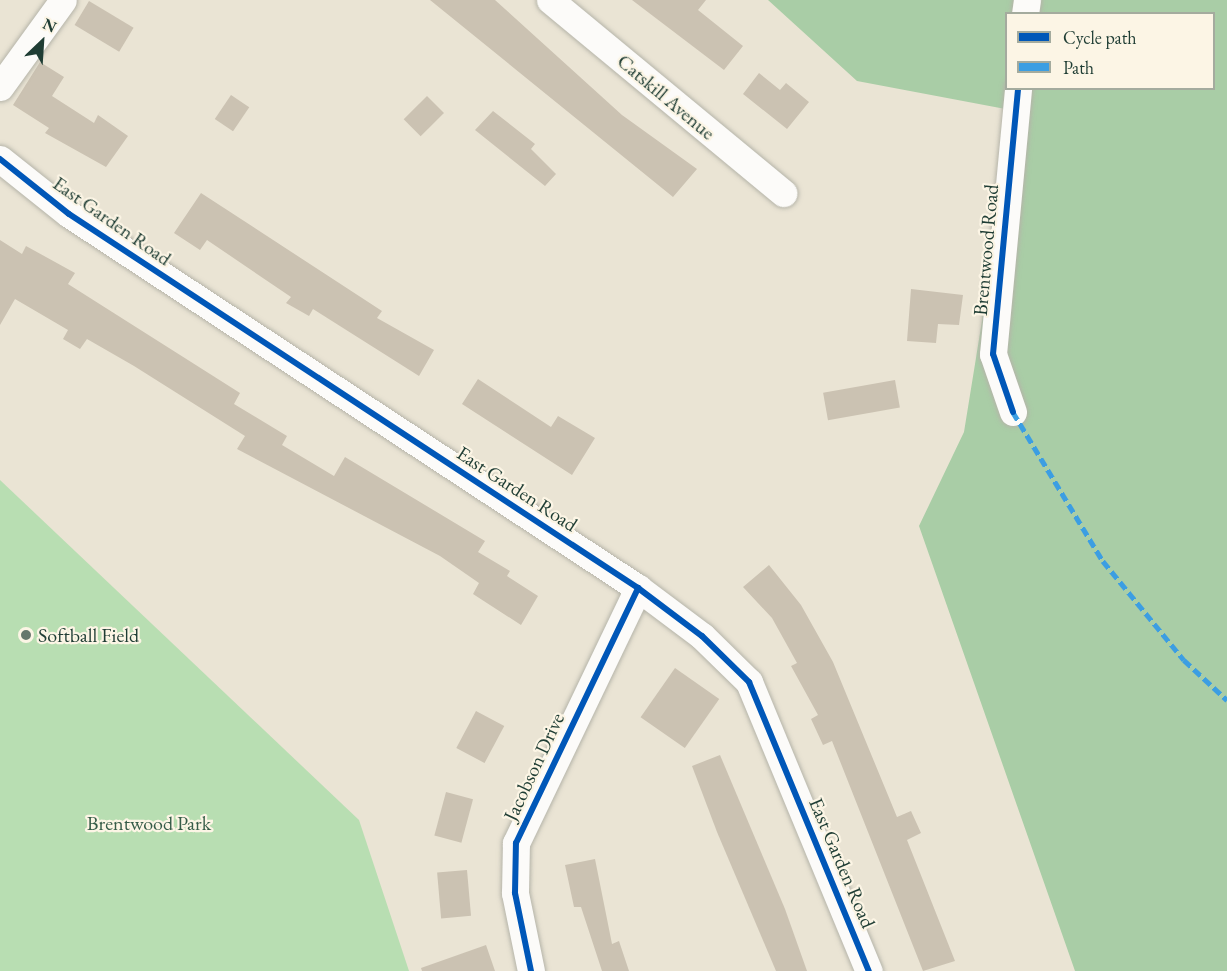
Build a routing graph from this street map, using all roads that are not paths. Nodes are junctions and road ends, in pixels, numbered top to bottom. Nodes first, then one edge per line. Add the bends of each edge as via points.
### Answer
1 (63, 0) edge
2 (550, 0) edge
3 (0, 87) edge
4 (1018, 90) edge
5 (0, 159) edge
6 (783, 193) dead end
7 (1013, 412) dead end
8 (638, 588) junction
9 (531, 971) edge
10 (869, 971) edge

1 - 3 street
2 - 6 street, Catskill Avenue
4 - 7 street, Brentwood Road via 993,354
5 - 8 street, East Garden Road via 69,214
8 - 9 street, Jacobson Drive via 516,843 515,893
8 - 10 street, East Garden Road via 702,636 749,682

